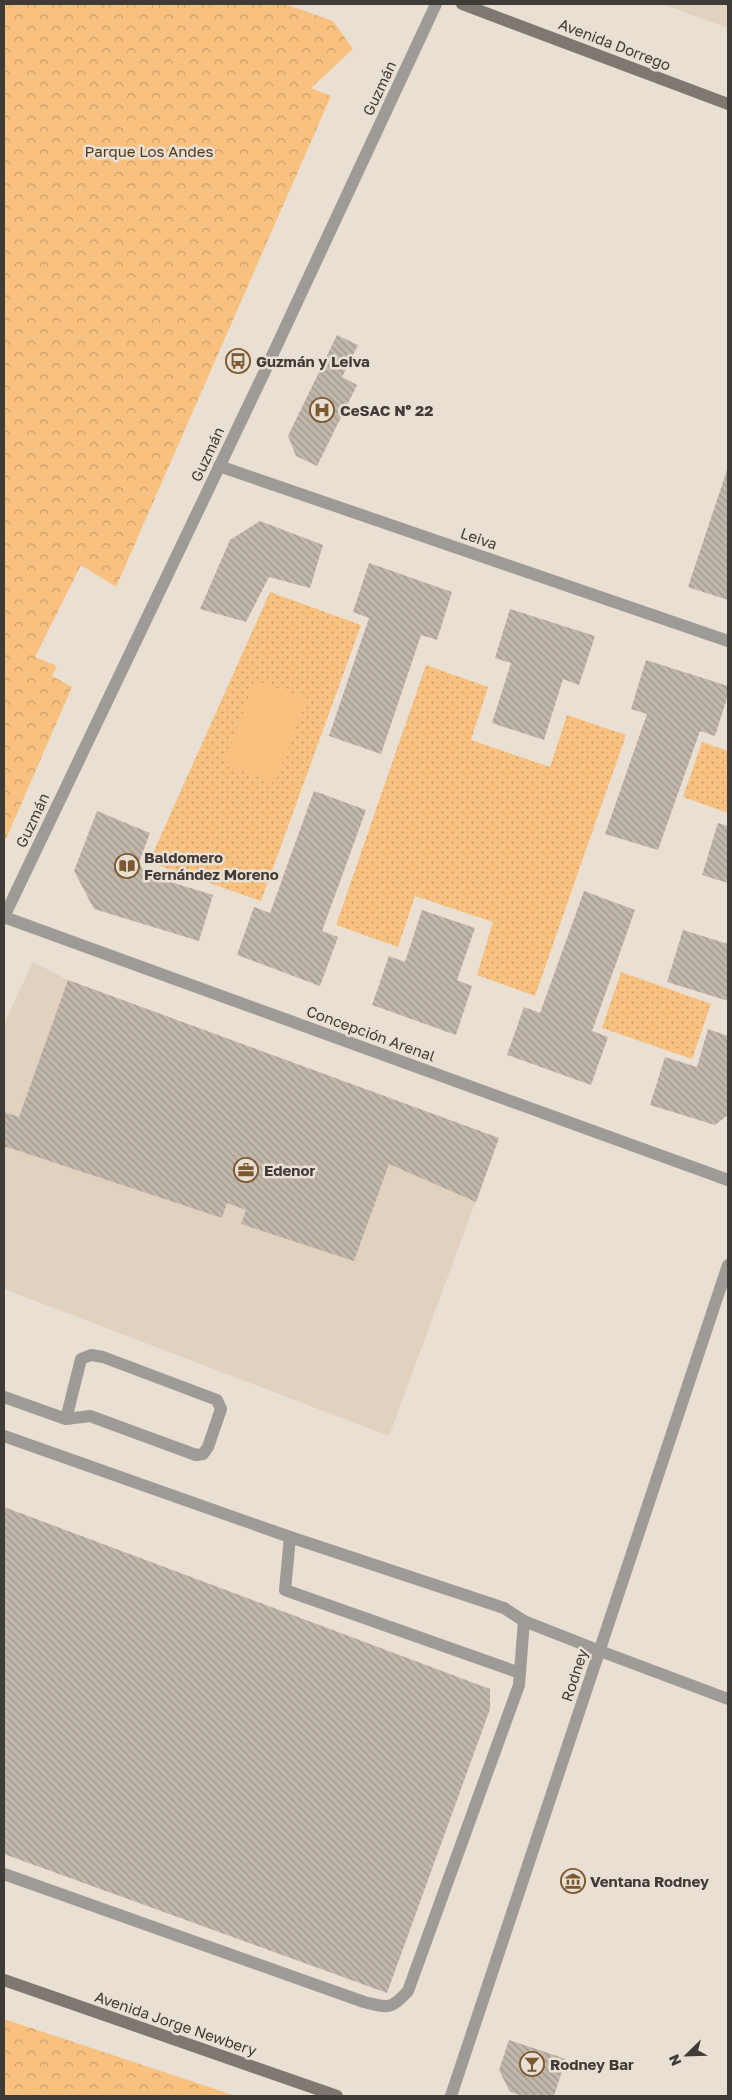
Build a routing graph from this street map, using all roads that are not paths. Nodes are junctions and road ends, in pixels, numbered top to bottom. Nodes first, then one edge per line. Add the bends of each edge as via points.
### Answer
1 (436, 4) edge
2 (462, 4) edge
3 (728, 104) edge
4 (219, 466) junction
5 (728, 641) edge
6 (4, 917) edge
7 (728, 1180) edge
8 (728, 1265) edge
9 (4, 1397) edge
10 (66, 1419) junction
11 (4, 1436) edge
12 (290, 1537) junction
13 (524, 1621) junction
14 (600, 1651) junction
15 (520, 1673) junction
16 (728, 1699) edge
17 (4, 1874) edge
18 (4, 1980) edge
19 (337, 2096) edge
20 (451, 2096) edge

1 - 4 street, Guzmán
2 - 3 main road, Avenida Dorrego
4 - 5 street, Leiva
4 - 6 street, Guzmán
6 - 7 street, Concepción Arenal
8 - 14 street, Rodney
9 - 10 street
10 - 10 street via 90,1416 196,1455 203,1454 208,1447 221,1409 217,1400 91,1355 81,1359
11 - 12 street
12 - 13 street via 504,1608
12 - 15 street via 285,1590
13 - 14 street
13 - 15 street
14 - 16 street
14 - 20 street, Rodney
15 - 17 street via 408,1991 396,2004 383,2007 364,2002
18 - 19 main road, Avenida Jorge Newbery

